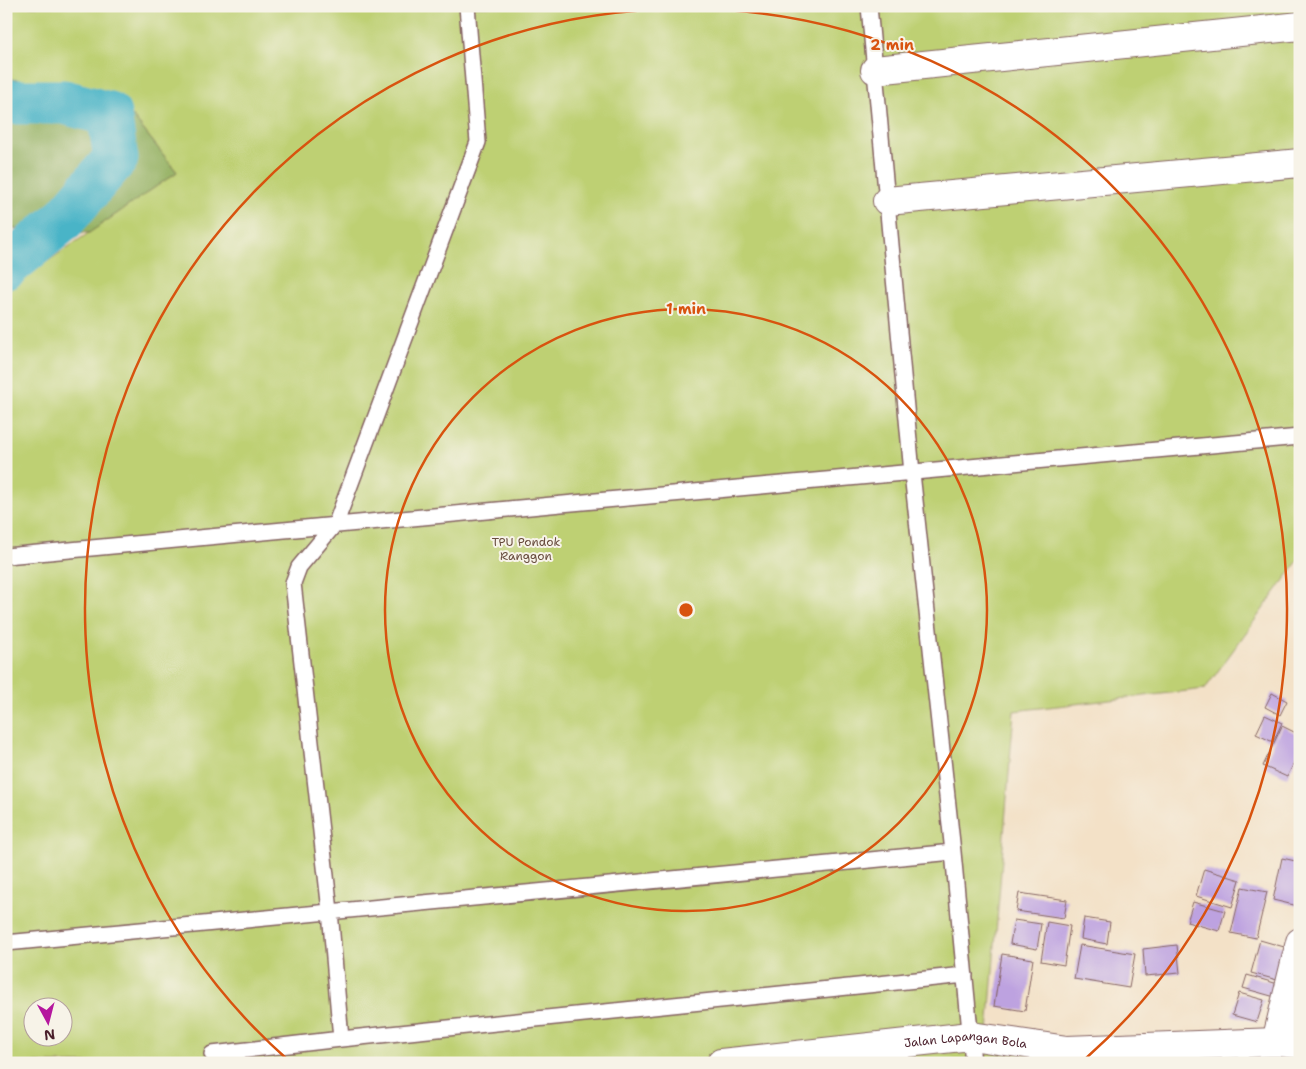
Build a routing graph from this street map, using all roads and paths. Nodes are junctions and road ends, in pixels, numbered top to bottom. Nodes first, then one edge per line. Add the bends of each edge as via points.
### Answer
1 (467, 6) edge
2 (869, 6) edge
3 (1300, 26) edge
4 (874, 70) junction
5 (1300, 163) edge
6 (887, 201) junction
7 (1300, 437) edge
8 (912, 473) junction
9 (336, 523) junction
10 (6, 556) edge
11 (954, 852) junction
12 (330, 912) junction
13 (1300, 942) edge
14 (6, 943) edge
15 (965, 976) junction
16 (971, 1036) junction
17 (341, 1040) junction
18 (1288, 1043) edge
19 (212, 1054) dead end
20 (721, 1063) edge
21 (973, 1063) edge

1 - 9 lane via 478,142
2 - 4 lane
3 - 4 street
4 - 6 lane
5 - 6 street
6 - 8 lane
7 - 8 lane
8 - 9 lane
8 - 11 lane
9 - 10 lane
9 - 12 lane via 299,567 293,583
11 - 12 lane
11 - 15 lane
12 - 14 lane
12 - 17 lane
13 - 18 street
15 - 16 lane
15 - 17 lane
16 - 18 street, Jalan Lapangan Bola via 1067,1050
16 - 20 street, Jalan Lapangan Bola
16 - 21 lane
17 - 19 lane

